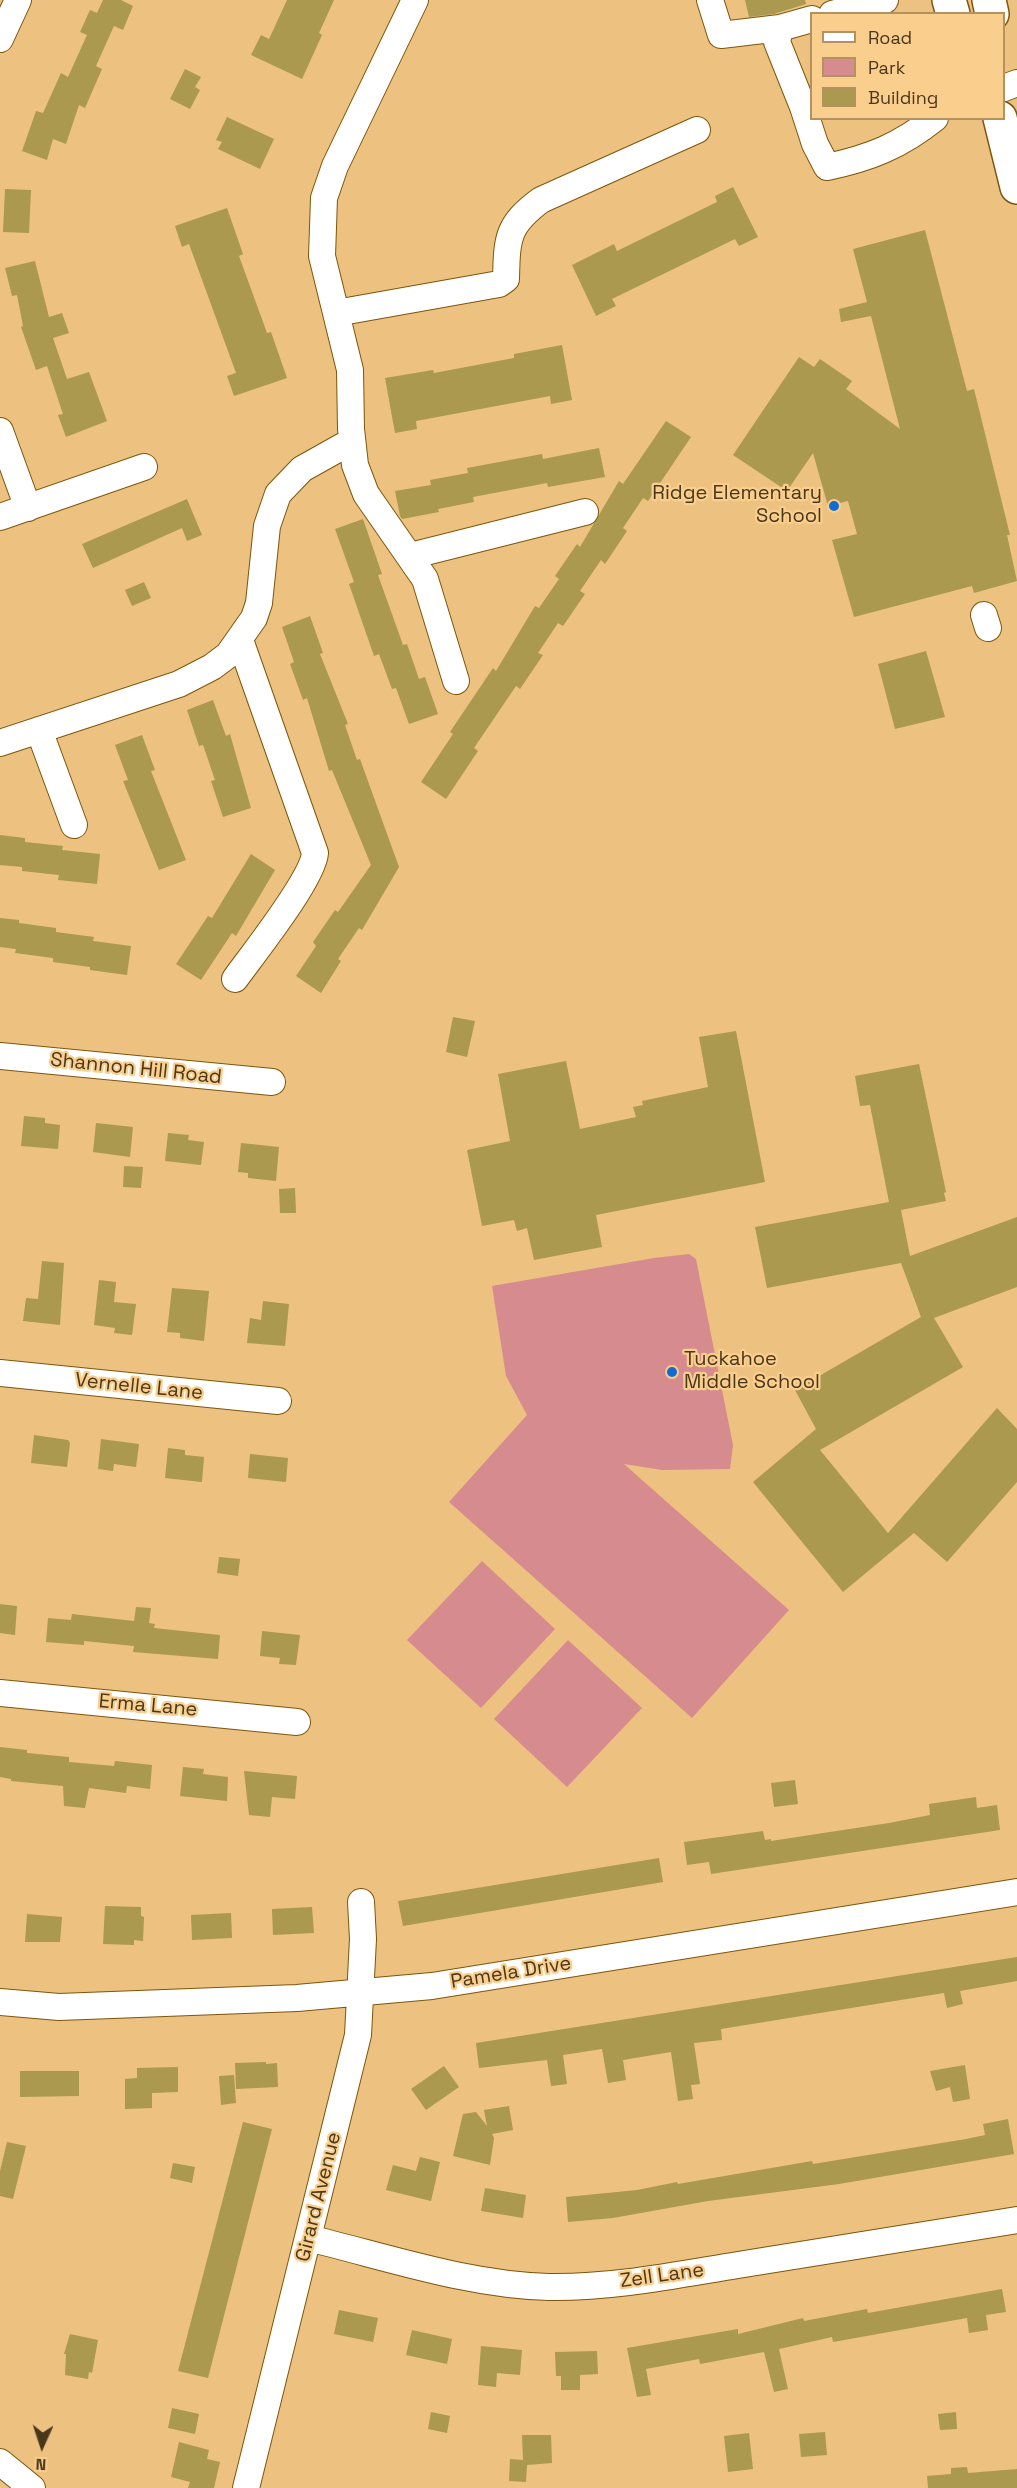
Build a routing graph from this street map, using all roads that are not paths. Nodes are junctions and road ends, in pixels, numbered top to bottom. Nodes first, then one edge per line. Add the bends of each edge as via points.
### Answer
1 (18, 0) edge
2 (415, 0) edge
3 (710, 0) edge
4 (885, 0) edge
5 (856, 4) edge
6 (837, 12) edge
7 (810, 20) edge
8 (780, 28) junction
9 (0, 39) edge
10 (932, 120) edge
11 (1000, 120) edge
12 (697, 130) dead end
13 (1017, 187) edge
14 (336, 313) junction
15 (0, 431) edge
16 (352, 441) junction
17 (144, 467) dead end
18 (28, 508) junction
19 (585, 512) dead end
20 (0, 517) edge
21 (410, 556) junction
22 (240, 640) junction
23 (456, 681) dead end
24 (39, 730) junction
25 (0, 743) edge
26 (74, 825) dead end
27 (235, 979) dead end
28 (0, 1056) edge
29 (272, 1083) dead end
30 (0, 1373) edge
31 (278, 1401) dead end
32 (0, 1693) edge
33 (297, 1722) dead end
34 (1017, 1892) edge
35 (361, 1902) dead end
36 (361, 1992) junction
37 (0, 2002) edge
38 (1017, 2220) edge
39 (308, 2238) junction
40 (0, 2462) edge
41 (32, 2488) edge
42 (246, 2488) edge

1 - 9 street
2 - 14 street via 335,166 324,198 322,256
3 - 8 street via 721,35
4 - 5 street
5 - 6 street
7 - 8 street
8 - 10 street via 777,42 814,144 827,167 866,159 911,137
11 - 13 main road
12 - 14 street via 541,200 528,210 515,223 507,246 506,279 499,284
14 - 16 street via 350,370
15 - 18 street
16 - 21 street via 355,465 366,494
16 - 22 street via 302,469 278,494 267,526 259,603
17 - 18 street
18 - 20 street
19 - 21 street
21 - 23 street via 425,579
22 - 24 street via 212,667 179,684
22 - 27 street via 315,853 302,882
24 - 25 street
24 - 26 street
28 - 29 street, Shannon Hill Road
30 - 31 street, Vernelle Lane
32 - 33 street, Erma Lane
34 - 36 street, Pamela Drive via 432,1986
35 - 36 street, Girard Avenue
36 - 37 street, Pamela Drive via 60,2007
36 - 39 street, Girard Avenue via 358,2035
38 - 39 street, Zell Lane via 598,2286 501,2283
39 - 42 street, Girard Avenue
40 - 41 street

